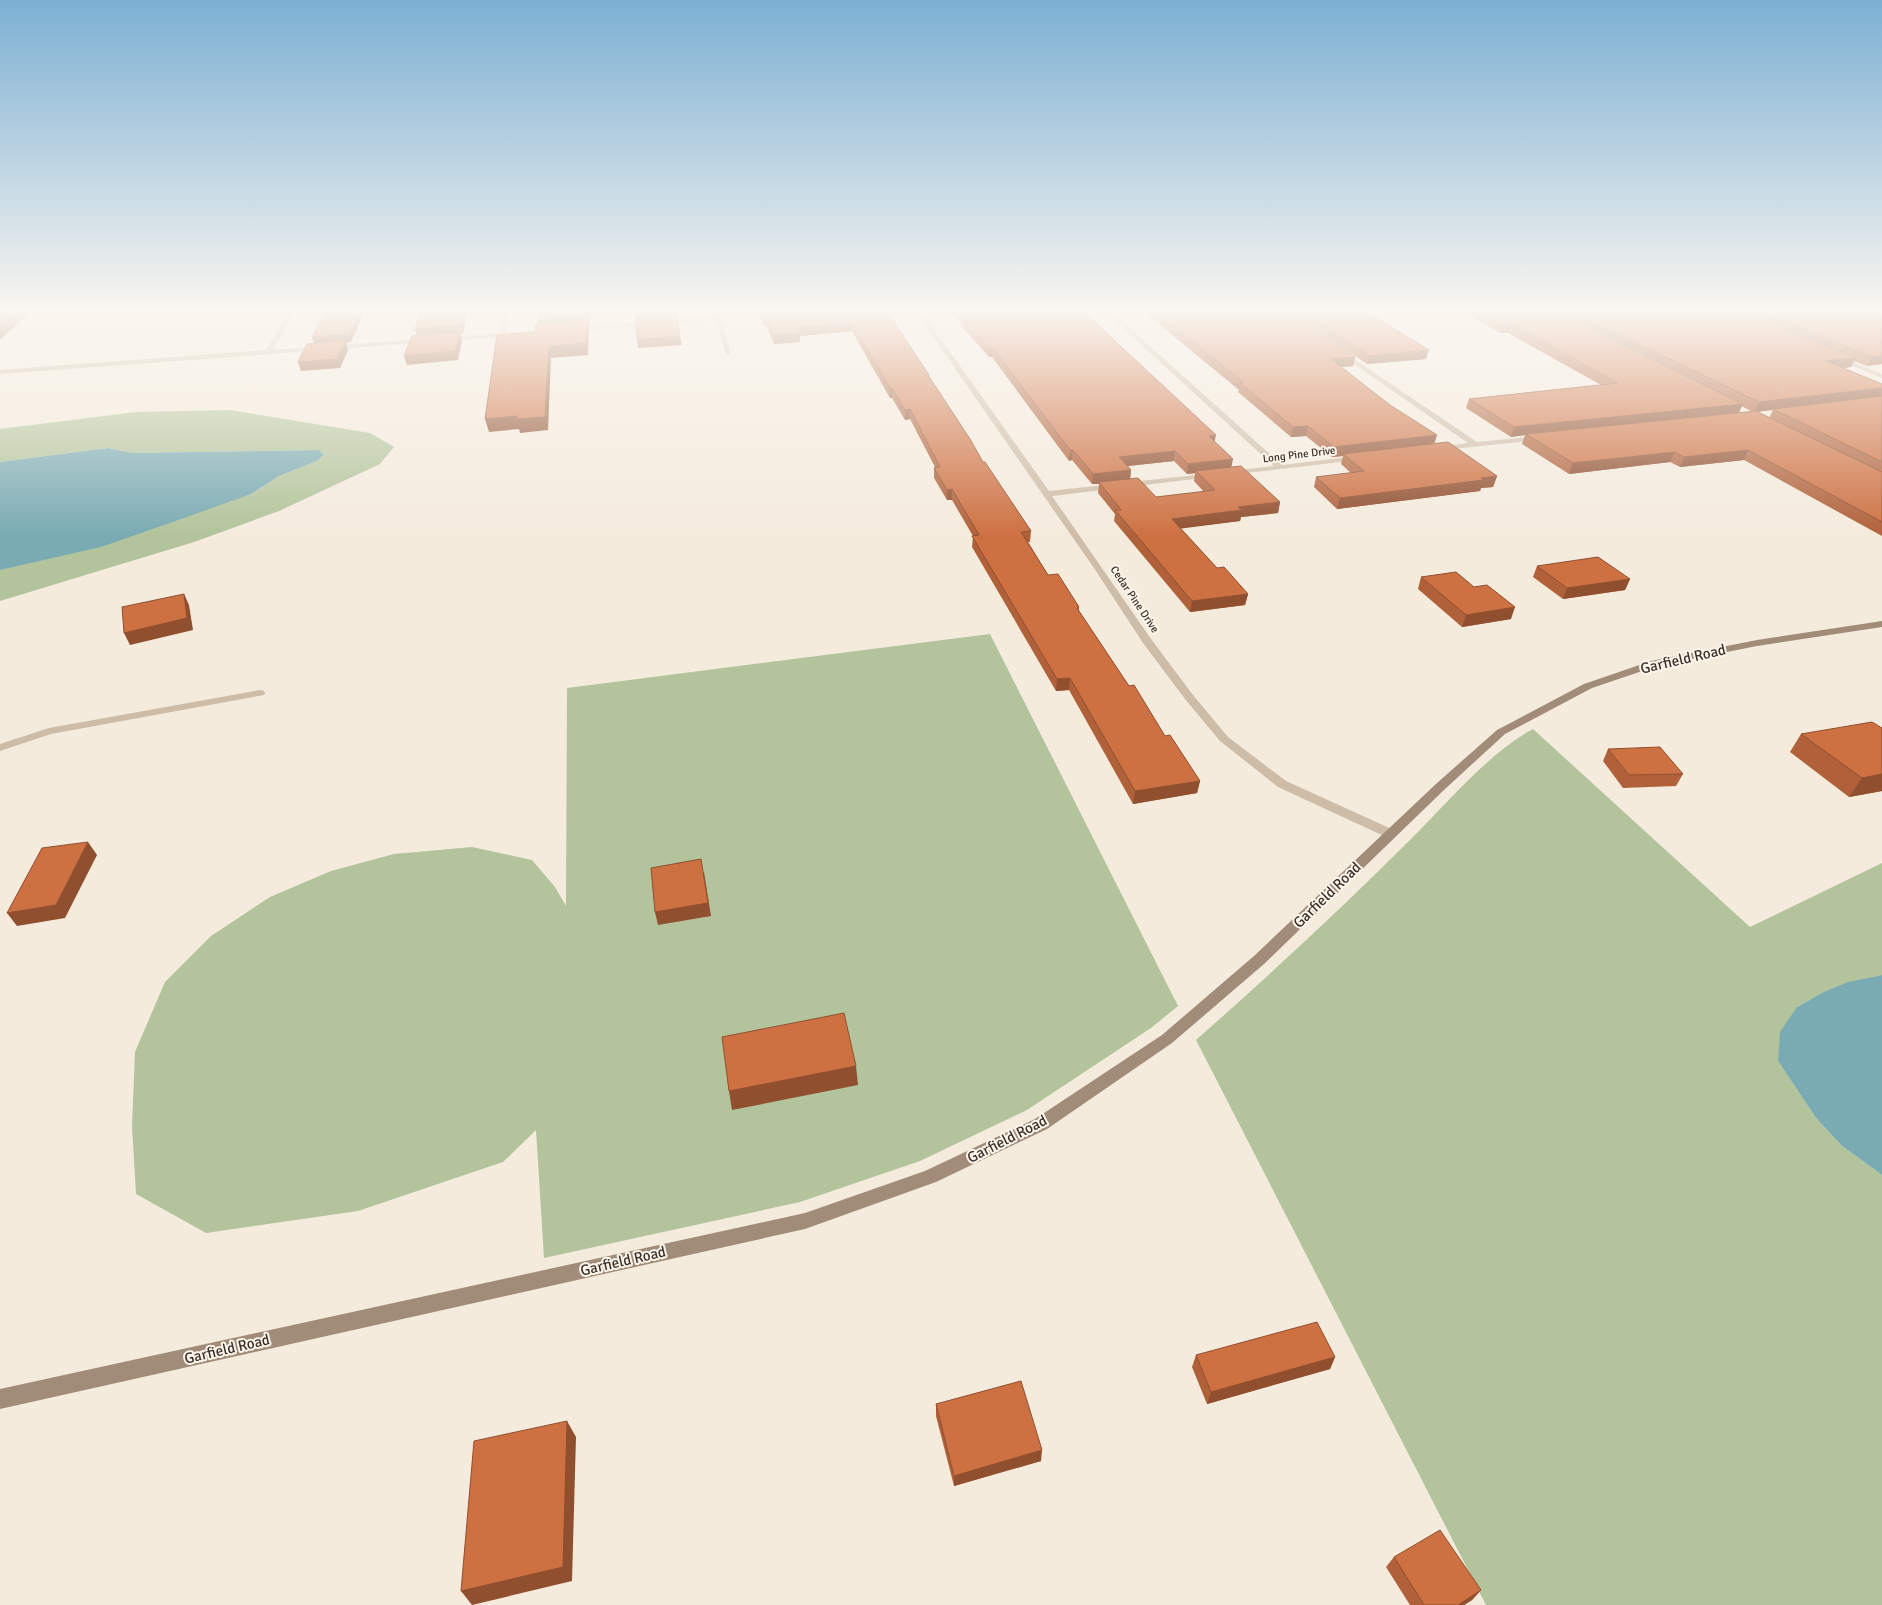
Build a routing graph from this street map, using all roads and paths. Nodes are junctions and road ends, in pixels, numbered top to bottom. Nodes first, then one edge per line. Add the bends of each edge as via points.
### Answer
1 (970, 386) edge
2 (1190, 386) edge
3 (1389, 386) edge
4 (1545, 438) edge
5 (1476, 445) junction
6 (1427, 450) edge
7 (1368, 457) edge
8 (1280, 468) junction
9 (1046, 494) junction
10 (1882, 624) edge
11 (260, 692) dead end
12 (0, 748) edge
13 (1391, 834) junction
14 (0, 1399) edge

1 - 9 street, Cedar Pine Drive
2 - 8 street
3 - 5 street
4 - 5 street
5 - 6 street
7 - 8 street, Long Pine Drive
8 - 9 street, Long Pine Drive
9 - 13 street, Cedar Pine Drive via 1147,641 1224,739 1282,784
10 - 13 street, Garfield Road via 1655,663 1588,686 1501,732
11 - 12 lane via 49,731
13 - 14 street, Garfield Road via 1259,960 1167,1039 1041,1124 930,1177 805,1221

